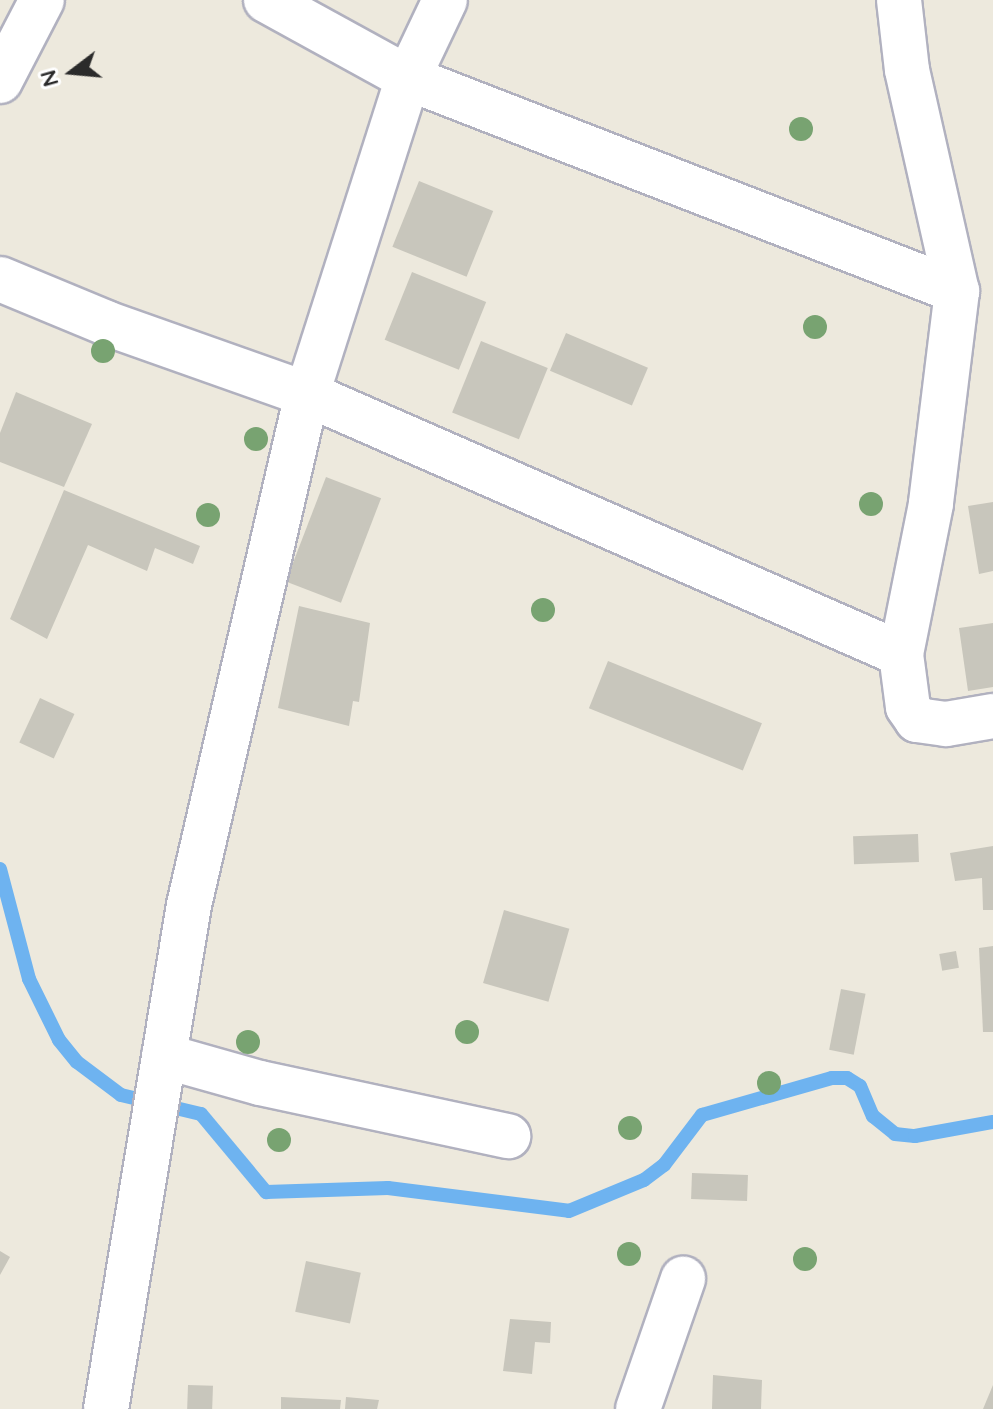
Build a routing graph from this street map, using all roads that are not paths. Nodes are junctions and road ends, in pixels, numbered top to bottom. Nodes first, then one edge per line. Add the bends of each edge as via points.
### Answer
1 (42, 0) edge
2 (266, 0) edge
3 (445, 0) edge
4 (899, 0) edge
5 (408, 78) junction
6 (0, 81) edge
7 (0, 279) edge
8 (957, 291) junction
9 (307, 394) junction
10 (901, 654) junction
11 (993, 716) edge
12 (164, 1056) junction
13 (508, 1136) dead end
14 (683, 1279) dead end
15 (106, 1409) edge
16 (638, 1409) edge

1 - 6 street
2 - 5 street
3 - 5 street
4 - 8 street via 907,70
5 - 8 street
5 - 9 street
7 - 9 street via 106,323
8 - 10 street via 931,504
9 - 10 street
9 - 12 street via 189,905
10 - 11 street via 908,707 917,720 946,724
12 - 13 street via 260,1083
12 - 15 street
14 - 16 street

